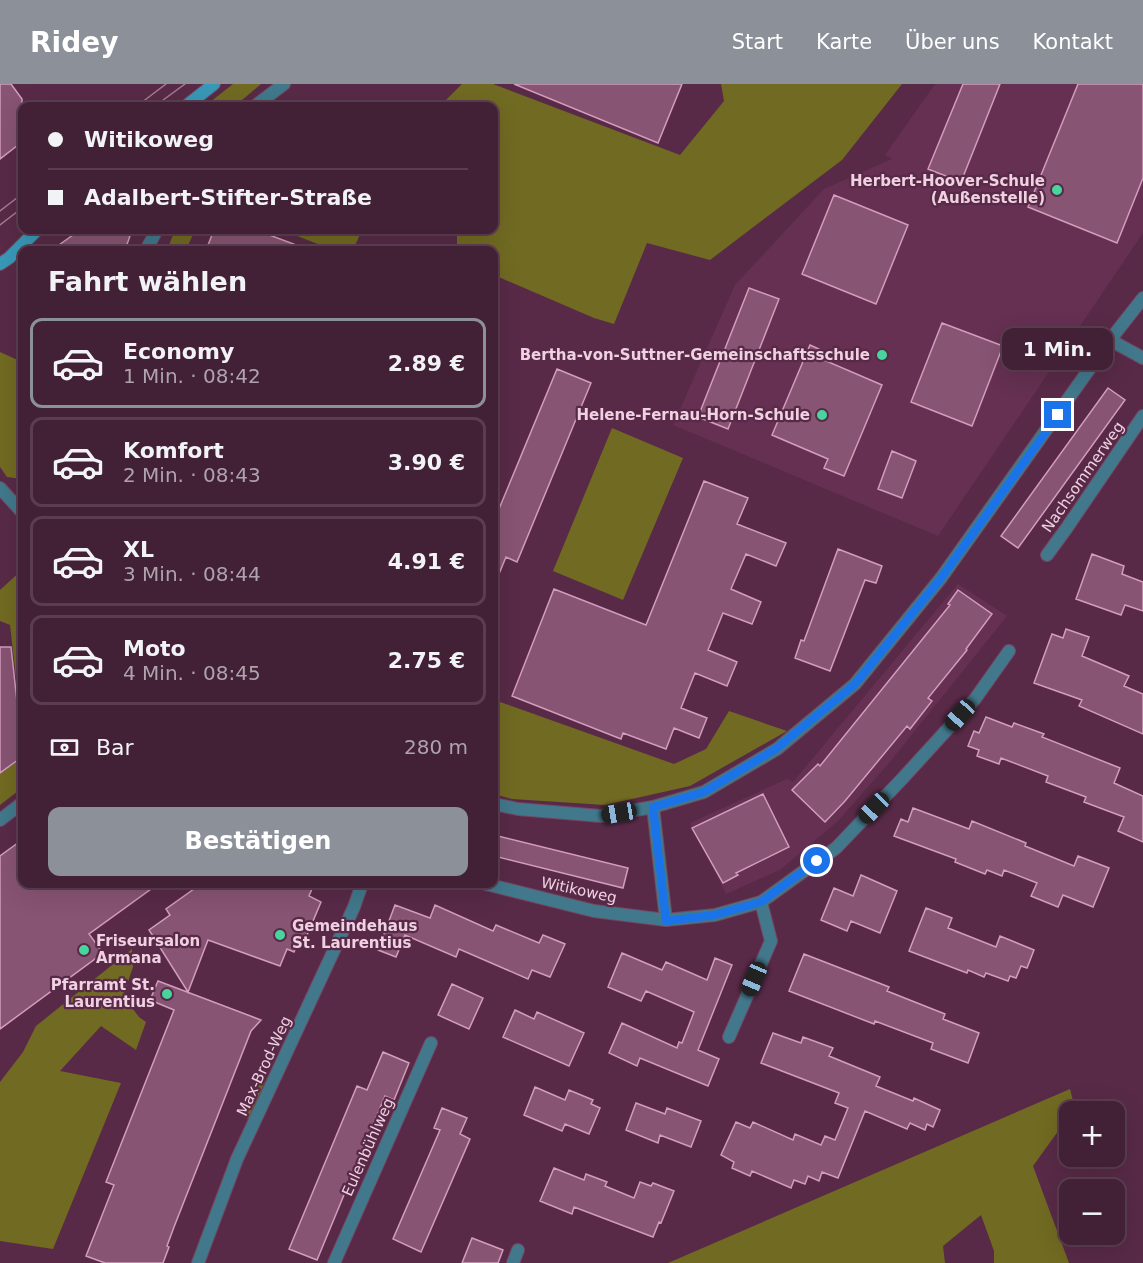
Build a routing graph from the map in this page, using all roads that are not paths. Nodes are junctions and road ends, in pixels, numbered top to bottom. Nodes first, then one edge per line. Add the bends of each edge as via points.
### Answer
1 (214, 84) edge
2 (284, 84) edge
3 (191, 102) edge
4 (260, 102) edge
5 (33, 234) edge
6 (21, 246) edge
7 (18, 249) edge
8 (0, 264) edge
9 (1143, 298) edge
10 (1110, 340) junction
11 (1143, 357) edge
12 (1143, 416) edge
13 (0, 488) edge
14 (18, 507) edge
15 (1047, 555) dead end
16 (1009, 651) dead end
17 (498, 805) edge
18 (18, 806) edge
19 (653, 807) junction
20 (0, 820) edge
21 (498, 887) edge
22 (361, 888) edge
23 (761, 902) junction
24 (666, 921) junction
25 (729, 1037) dead end
26 (431, 1043) dead end
27 (518, 1250) dead end
28 (198, 1263) edge
29 (334, 1263) edge
30 (513, 1263) edge

1 - 3 main road
2 - 4 street
5 - 6 main road
7 - 8 main road
9 - 10 street
10 - 11 street
10 - 19 street via 941,578 855,684 777,748 704,792
12 - 15 street, Nachsommerweg
13 - 14 street
16 - 23 street, Witikoweg via 975,699 836,848
17 - 19 street via 602,816
18 - 20 street
19 - 24 street
21 - 24 street, Witikoweg via 594,911
22 - 28 street, Max-Brod-Weg via 237,1159
23 - 24 street, Witikoweg via 714,915
23 - 25 street via 771,941
26 - 29 street, Eulenbühlweg
27 - 30 street

